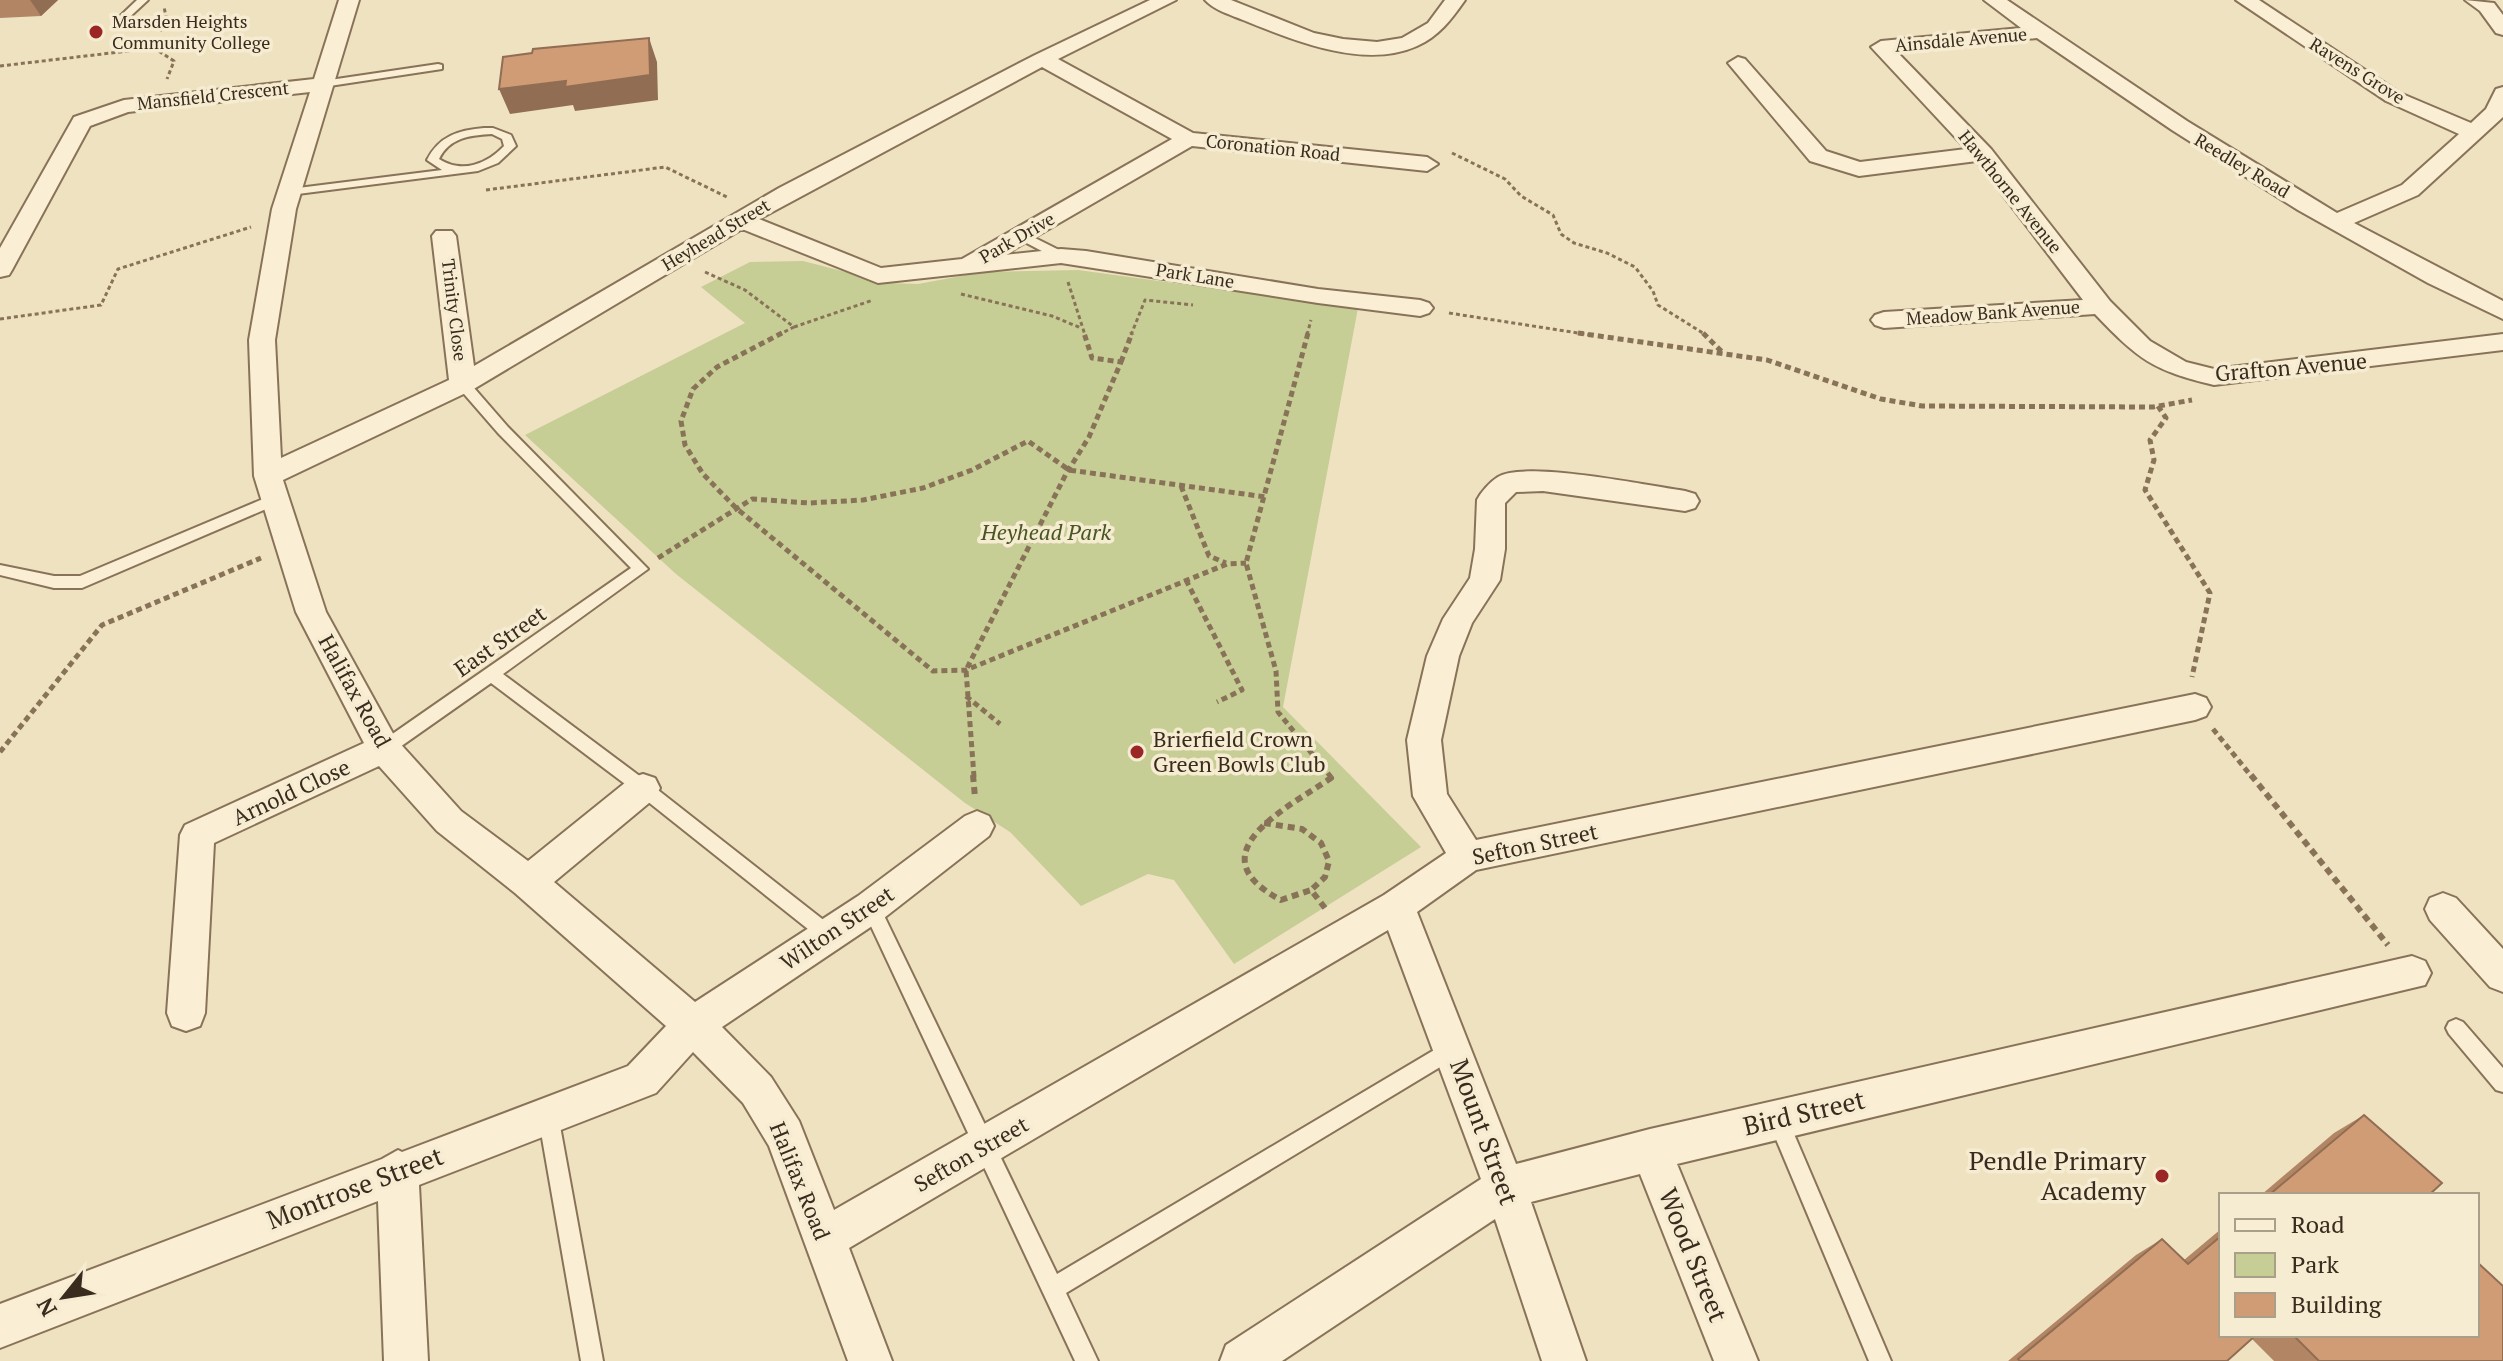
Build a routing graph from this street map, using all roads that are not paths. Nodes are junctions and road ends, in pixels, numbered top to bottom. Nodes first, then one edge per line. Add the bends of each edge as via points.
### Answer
1 (143, 0) edge
2 (349, 0) edge
3 (1166, 0) edge
4 (1215, 0) edge
5 (1455, 0) edge
6 (1994, 0) edge
7 (2246, 0) edge
8 (2488, 4) edge
9 (118, 23) dead end
10 (2503, 29) edge
11 (2041, 32) junction
12 (1881, 47) joint
13 (1042, 59) junction
14 (1738, 63) dead end
15 (438, 67) dead end
16 (323, 84) junction
17 (2503, 93) edge
18 (2473, 132) junction
19 (1188, 139) junction
20 (1983, 154) junction
21 (1427, 164) road end
22 (461, 170) junction
23 (286, 204) junction
24 (749, 216) junction
25 (2337, 222) junction
26 (1021, 235) junction
27 (444, 236) dead end
28 (1061, 256) junction
29 (968, 266) junction
30 (0, 270) edge
31 (2101, 306) junction
32 (1420, 308) road end
33 (2503, 311) edge
34 (1884, 320) dead end
35 (2503, 342) edge
36 (463, 384) junction
37 (272, 487) junction
38 (1685, 501) dead end
39 (0, 570) edge
40 (491, 674) junction
41 (2195, 707) road end
42 (384, 749) junction
43 (643, 788) junction
44 (977, 826) road end
45 (1467, 857) junction
46 (528, 882) junction
47 (1397, 906) junction
48 (871, 907) junction
49 (2443, 909) dead end
50 (829, 935) junction
51 (2412, 973) road end
52 (2503, 975) edge
53 (186, 1013) dead end
54 (693, 1025) junction
55 (2456, 1028) dead end
56 (1454, 1049) junction
57 (2503, 1083) edge
58 (548, 1115) junction
59 (1777, 1119) junction
60 (987, 1145) junction
61 (1650, 1149) junction
62 (398, 1171) junction
63 (1505, 1188) junction
64 (824, 1239) junction
65 (1053, 1289) junction
66 (0, 1326) edge
67 (406, 1361) edge
68 (592, 1361) edge
69 (870, 1361) edge
70 (1087, 1361) edge
71 (1242, 1361) edge
72 (1563, 1361) edge
73 (1736, 1361) edge
74 (1880, 1361) edge

1 - 9 lane
2 - 16 street, Halifax Road
3 - 13 street, Heyhead Street
4 - 5 street via 1314,41 1349,46 1386,46 1423,37 1446,17
6 - 11 street, Reedley Road
7 - 18 street, Ravens Grove via 2393,97
8 - 10 street
11 - 12 street, Ainsdale Avenue
11 - 25 street, Reedley Road via 2193,137
12 - 20 street, Hawthorne Avenue
13 - 19 street, Coronation Road
13 - 24 street, Heyhead Street
14 - 20 street via 1818,156 1839,165 1859,169
15 - 16 lane
16 - 23 street, Halifax Road
16 - 30 street, Mansfield Crescent via 124,106 82,122
17 - 18 street via 2496,112
18 - 25 street via 2410,190
19 - 21 street, Coronation Road
19 - 26 street, Park Drive
20 - 31 street, Hawthorne Avenue
22 - 22 lane via 501,158 510,146 507,137 472,132 437,149 433,160 442,168
22 - 23 lane
23 - 37 street, Halifax Road via 262,340
24 - 29 street, Park Drive via 878,276
24 - 36 street, Heyhead Street
25 - 33 street, Reedley Road
26 - 28 lane
26 - 29 street, Park Drive
27 - 36 street, Trinity Close
28 - 29 street, Park Lane
28 - 32 street, Park Lane via 1315,307
31 - 34 street, Meadow Bank Avenue
31 - 35 street, Grafton Avenue via 2141,347 2177,368 2214,377
36 - 37 street, Heyhead Street
36 - 40 lane, East Street via 641,569
37 - 39 lane via 82,582 54,582
37 - 42 street, Halifax Road via 311,612
38 - 45 street via 1543,481 1508,483 1491,500 1485,580 1458,619 1443,656 1424,740 1430,796
40 - 42 lane, East Street
40 - 43 lane
41 - 45 street, Sefton Street
42 - 46 street, Halifax Road via 449,821
42 - 53 street, Arnold Close via 197,835
43 - 46 street
43 - 50 lane
44 - 48 street, Wilton Street
45 - 47 street, Sefton Street
46 - 54 street, Halifax Road
47 - 56 street, Mount Street
47 - 60 street, Sefton Street
48 - 50 street, Wilton Street
48 - 60 lane
49 - 52 street
50 - 54 street, Wilton Street
51 - 59 street, Bird Street
54 - 58 street, Montrose Street via 642,1080
54 - 64 street, Halifax Road via 757,1090 771,1112 785,1135
55 - 57 lane
56 - 63 street, Mount Street
56 - 65 lane
58 - 62 street, Montrose Street
58 - 68 lane
59 - 61 street, Bird Street
59 - 74 lane
60 - 64 street, Sefton Street
60 - 65 lane
61 - 63 street, Bird Street
61 - 73 street, Wood Street
62 - 66 street, Montrose Street
62 - 67 street
63 - 71 street, Bird Street
63 - 72 street, Mount Street
64 - 69 street, Halifax Road
65 - 70 lane

